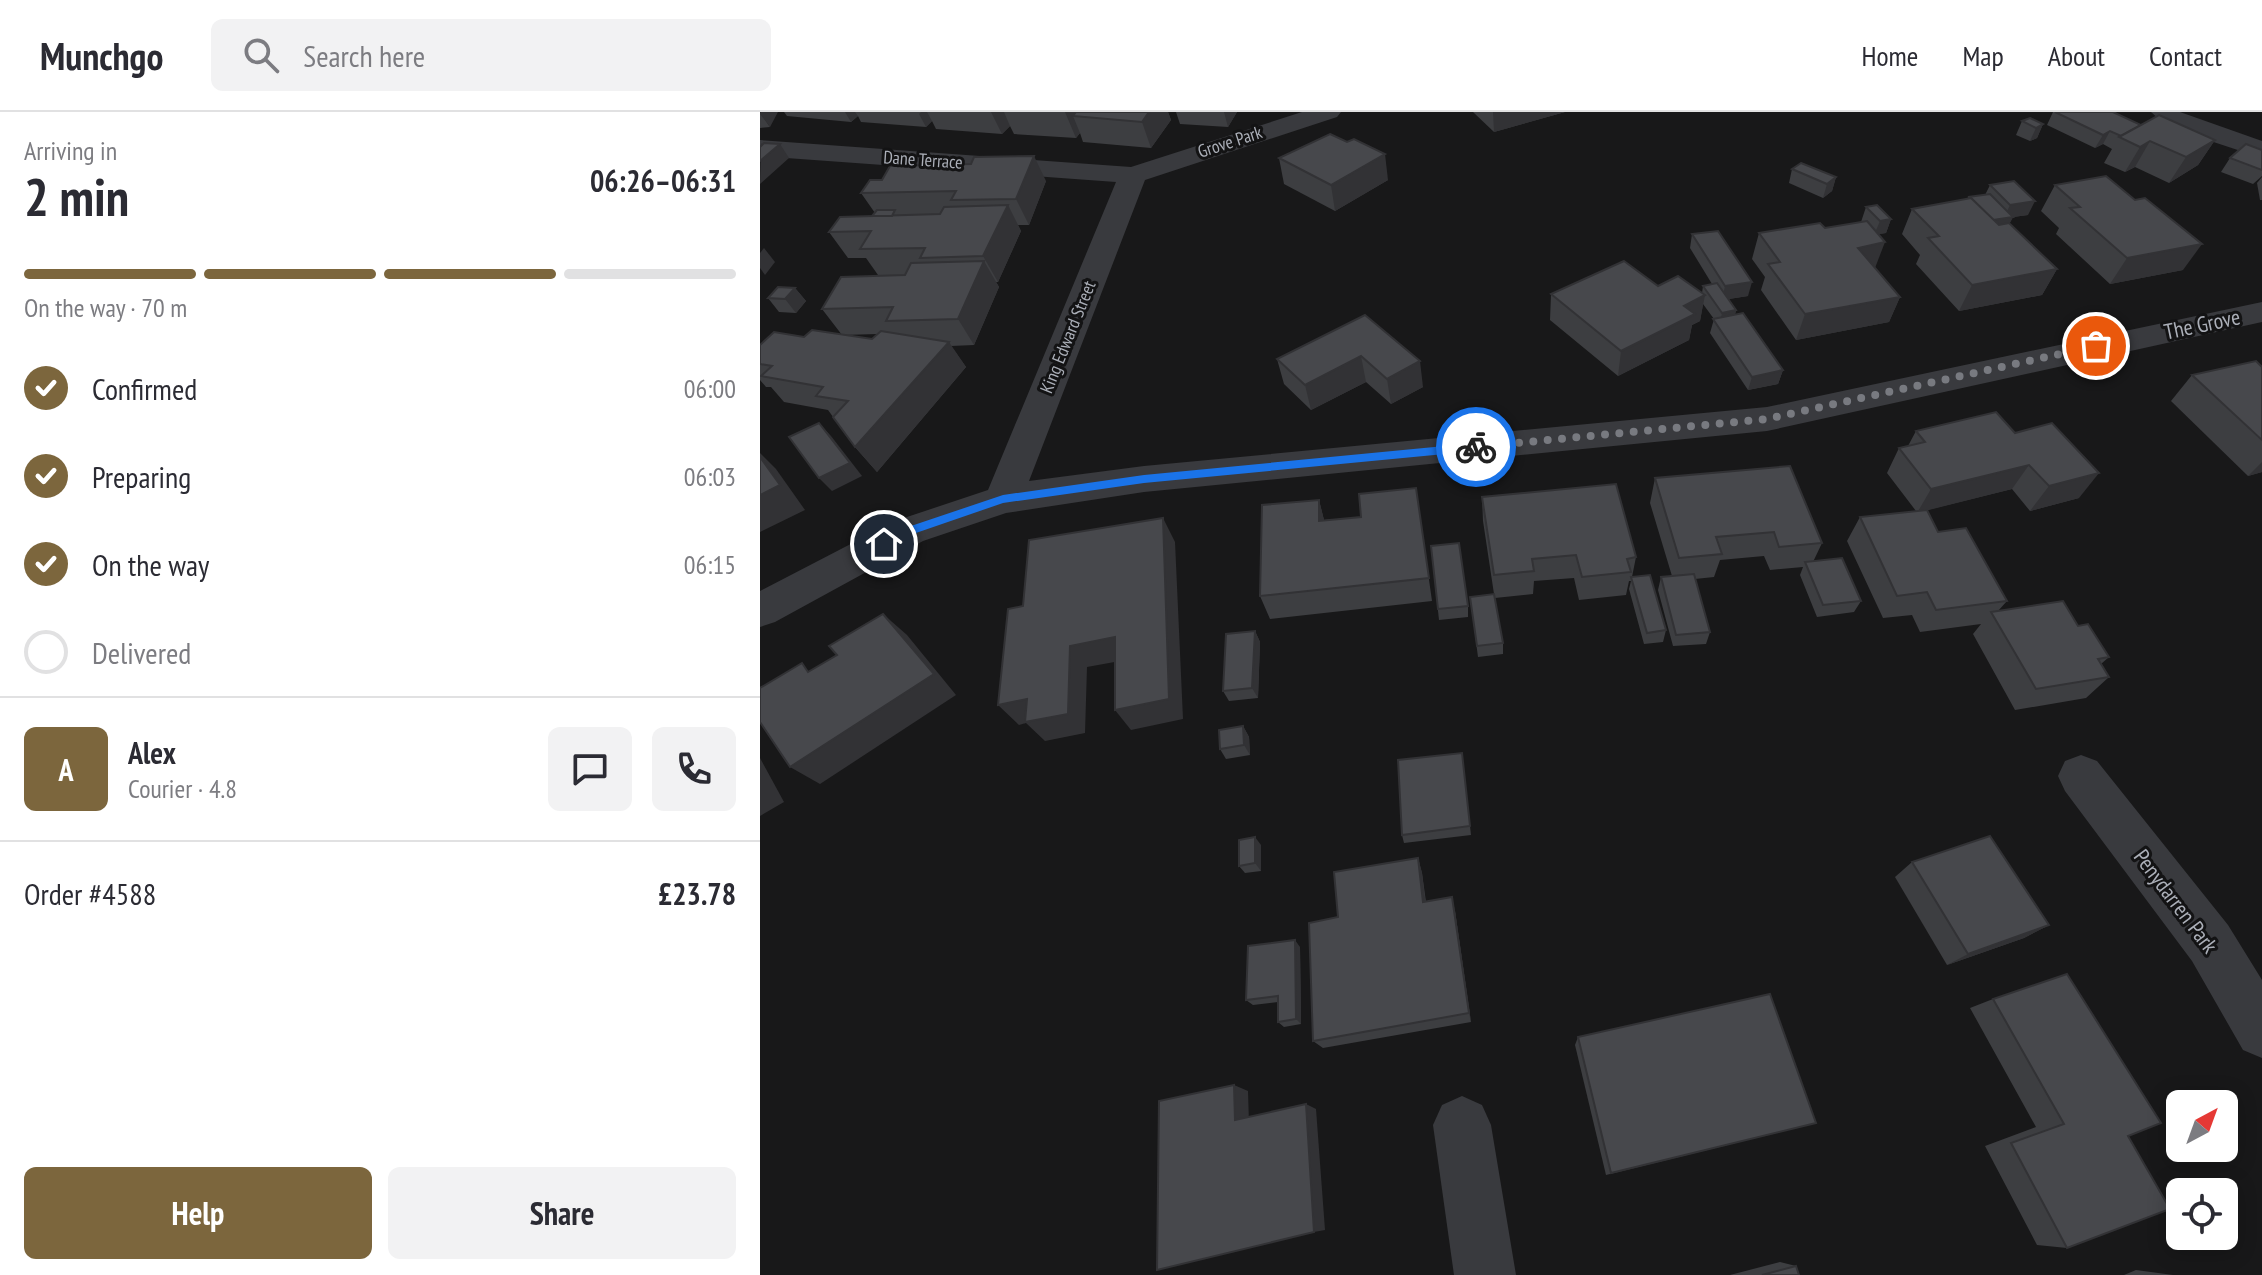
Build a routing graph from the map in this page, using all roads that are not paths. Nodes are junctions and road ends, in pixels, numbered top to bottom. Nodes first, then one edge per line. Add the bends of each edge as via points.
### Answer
1 (1328, 112) edge
2 (2164, 112) edge
3 (760, 148) edge
4 (2262, 150) edge
5 (1133, 175) junction
6 (2254, 322) edge
7 (1003, 499) junction
8 (760, 610) edge
9 (2081, 776) dead end
10 (2262, 1031) edge
11 (1462, 1125) dead end
12 (1485, 1275) edge

1 - 5 street, Grove Park
2 - 4 street via 2177,122
3 - 5 street, Dane Terrace
5 - 7 street, King Edward Street
6 - 7 street, The Grove via 1767,419 1144,479
7 - 8 street, The Grove via 909,531
9 - 10 street, Penydarren Park via 2210,943
11 - 12 street

